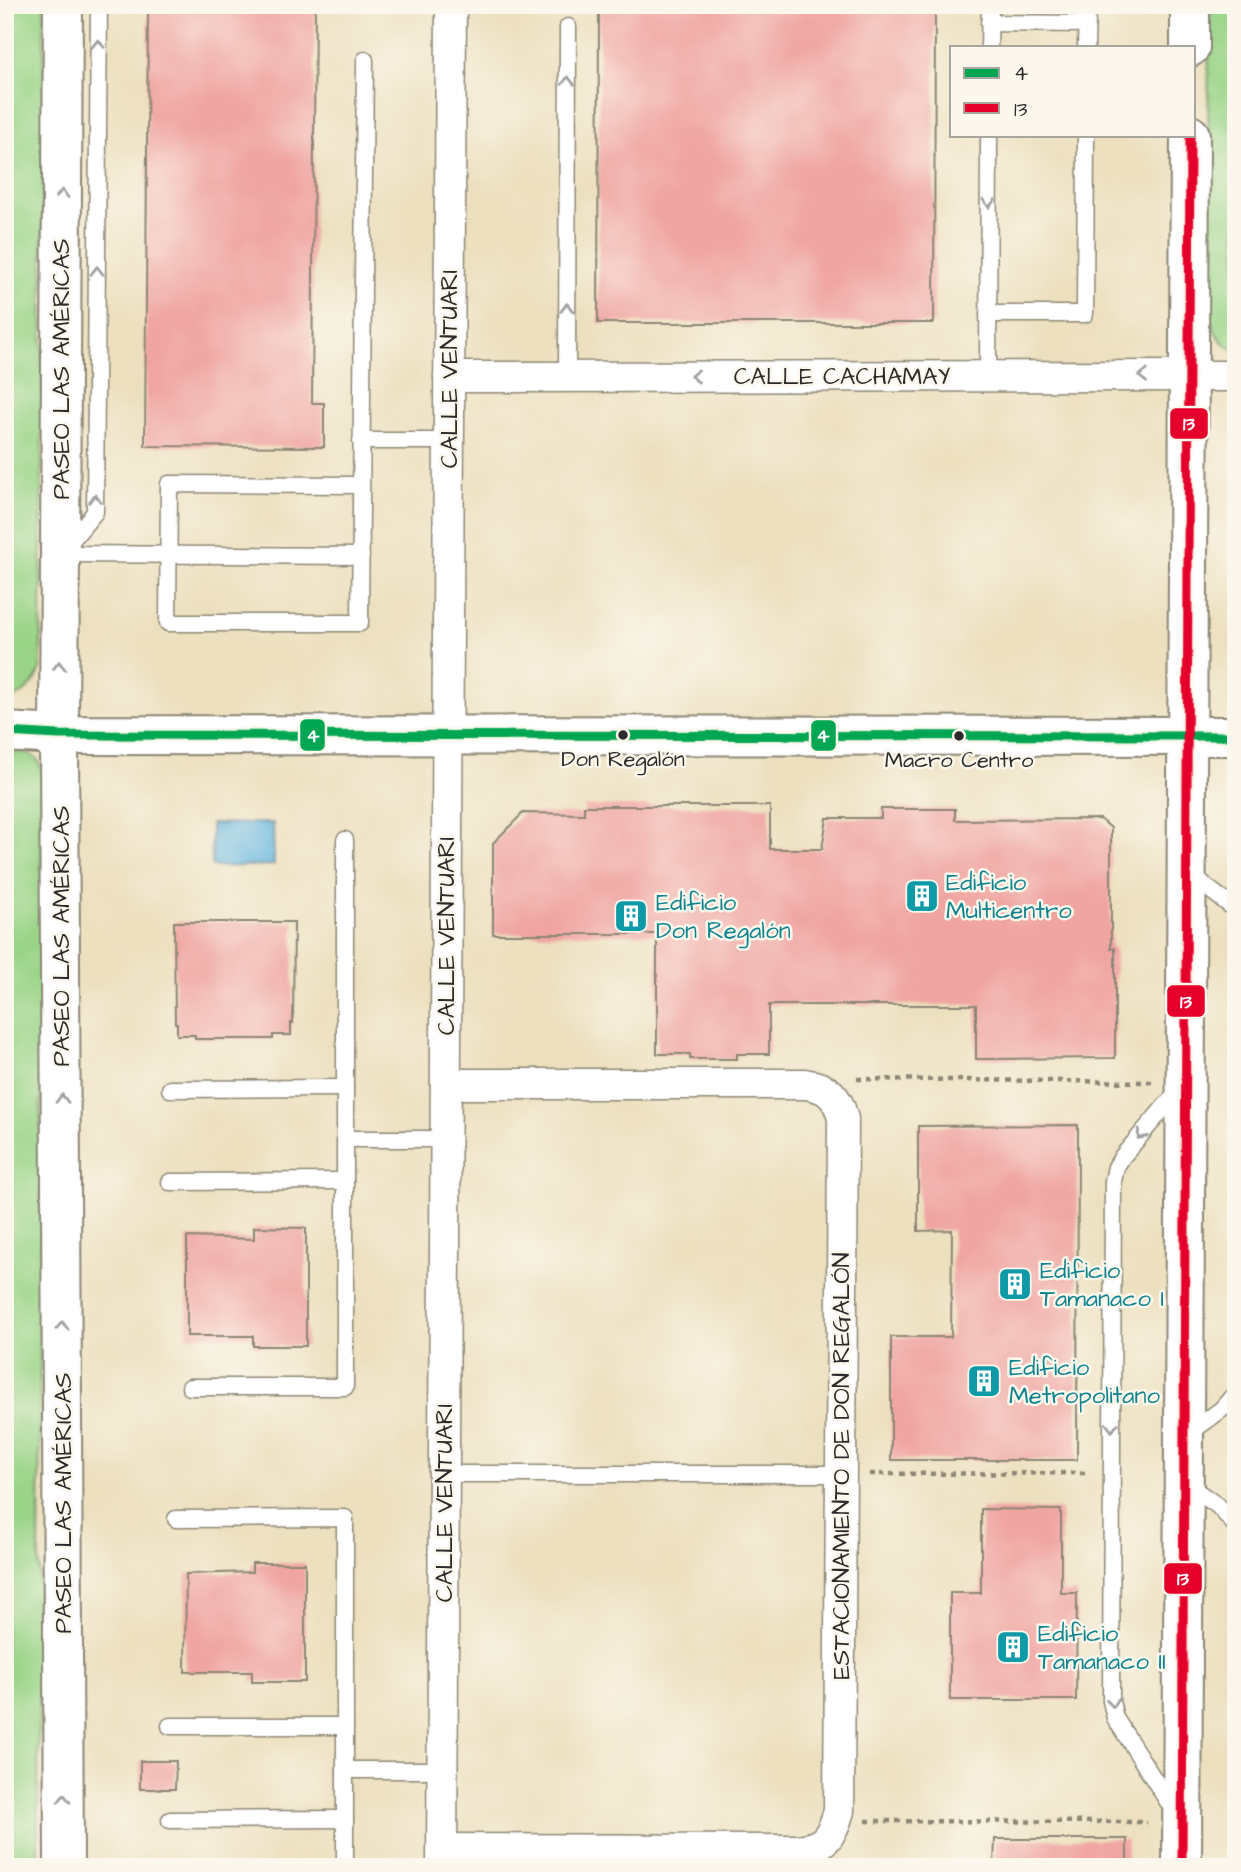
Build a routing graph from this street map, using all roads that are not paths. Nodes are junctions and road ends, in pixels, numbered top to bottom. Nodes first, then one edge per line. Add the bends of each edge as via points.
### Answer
1 (63, 5) edge
2 (99, 5) edge
3 (451, 5) edge
4 (990, 5) edge
5 (1087, 5) edge
6 (1190, 5) edge
7 (989, 23) junction
8 (1087, 24) junction
9 (568, 27) dead end
10 (989, 46) edge
11 (1086, 46) edge
12 (1190, 46) edge
13 (365, 60) dead end
14 (989, 136) edge
15 (1086, 136) edge
16 (1190, 136) edge
17 (988, 314) junction
18 (988, 376) junction
19 (1188, 376) junction
20 (1236, 376) edge
21 (449, 377) junction
22 (567, 377) junction
23 (361, 441) junction
24 (449, 441) junction
25 (361, 485) junction
26 (60, 554) junction
27 (169, 555) junction
28 (360, 556) junction
29 (5, 732) edge
30 (59, 735) junction
31 (447, 735) junction
32 (1187, 735) junction
33 (1236, 736) edge
34 (345, 840) dead end
35 (1186, 872) junction
36 (1236, 910) edge
37 (1185, 1083) junction
38 (446, 1084) junction
39 (345, 1088) junction
40 (170, 1089) dead end
41 (345, 1139) junction
42 (445, 1139) junction
43 (345, 1181) junction
44 (170, 1182) dead end
45 (190, 1387) dead end
46 (1236, 1392) edge
47 (1184, 1438) junction
48 (444, 1474) junction
49 (841, 1474) junction
50 (1183, 1482) junction
51 (176, 1518) dead end
52 (1236, 1526) edge
53 (170, 1726) dead end
54 (345, 1726) junction
55 (345, 1770) junction
56 (443, 1770) junction
57 (345, 1819) junction
58 (170, 1820) dead end
59 (1182, 1822) junction
60 (442, 1858) edge
61 (552, 1858) edge
62 (64, 1867) edge
63 (345, 1867) edge
64 (1182, 1867) edge

26 -> 1 main road, PASEO LAS AMÉRICAS
26 -> 2 lane via 94,512
3 - 21 street, CALLE VENTUARI
4 - 7 lane
5 - 8 lane
6 - 12 main road
7 - 8 lane
7 - 10 lane
8 - 11 lane
22 -> 9 lane
13 - 23 lane
14 -> 17 lane
15 - 17 lane via 1085,314
16 - 19 main road
17 - 18 lane
19 -> 18 street, CALLE CACHAMAY
18 -> 22 street, CALLE CACHAMAY
19 - 20 street, CALLE CACHAMAY
19 - 32 main road
21 - 22 street, CALLE CACHAMAY
21 - 24 street, CALLE VENTUARI
23 - 24 lane
23 - 25 lane
24 - 31 street, CALLE VENTUARI
25 - 27 lane via 169,484
25 - 28 lane
26 - 27 lane
30 -> 26 main road, PASEO LAS AMÉRICAS
27 - 28 lane
27 - 28 lane via 168,623 360,623
29 - 30 main road
30 - 31 main road
62 -> 30 main road, PASEO LAS AMÉRICAS
31 - 32 main road
31 - 38 street, CALLE VENTUARI
32 - 33 main road
32 - 35 main road
34 - 39 lane
35 - 36 lane
35 - 37 main road
37 - 47 main road
37 -> 59 lane via 1122,1157 1113,1181 1113,1712
38 - 42 street, CALLE VENTUARI
38 - 49 street, ESTACIONAMIENTO DE DON REGALÓN via 820,1086 834,1096 843,1119
39 - 40 lane
39 - 41 lane
41 - 42 lane
41 - 43 lane
42 - 48 street, CALLE VENTUARI
43 - 44 lane
43 - 45 lane via 345,1387
46 - 47 lane
47 - 50 main road
48 - 49 lane
48 - 56 street, CALLE VENTUARI
49 - 61 street, ESTACIONAMIENTO DE DON REGALÓN via 839,1811 833,1830 812,1849
50 - 52 lane via 1218,1506
50 - 59 main road
51 - 54 lane via 345,1518
53 - 54 lane
54 - 55 lane
55 - 56 lane
55 - 57 lane
56 - 60 street, CALLE VENTUARI
57 - 58 lane
57 - 63 lane
59 - 64 main road
60 - 61 street

